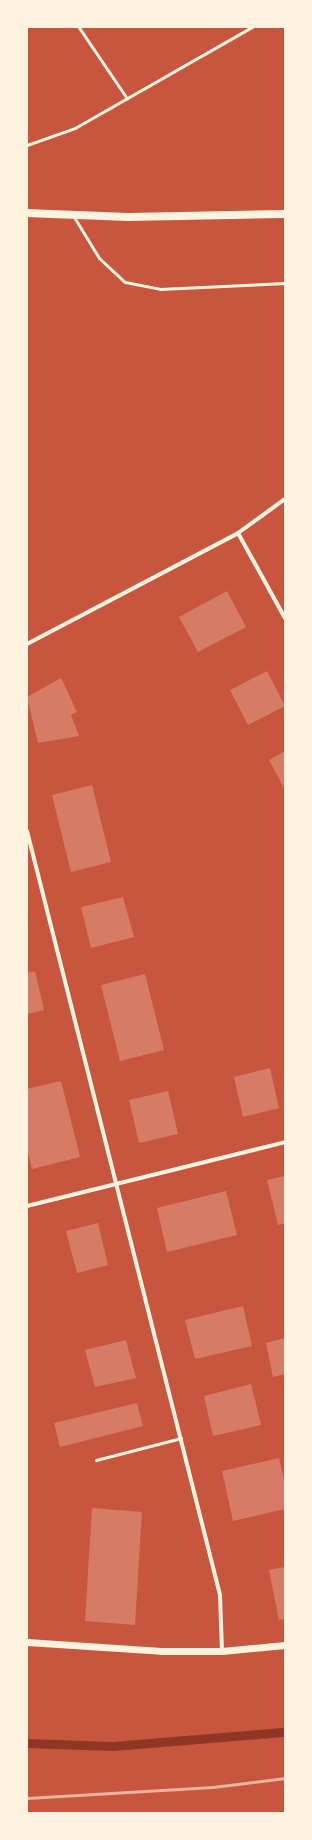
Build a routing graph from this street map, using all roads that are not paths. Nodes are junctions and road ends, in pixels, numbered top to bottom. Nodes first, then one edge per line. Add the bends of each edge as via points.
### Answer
1 (27, 213) edge
2 (285, 214) edge
3 (73, 215) junction
4 (285, 283) edge
5 (285, 499) edge
6 (238, 533) junction
7 (285, 618) edge
8 (27, 644) edge
9 (27, 831) edge
10 (285, 1142) edge
11 (116, 1185) junction
12 (27, 1206) edge
13 (181, 1438) junction
14 (96, 1460) dead end
15 (27, 1642) edge
16 (285, 1645) edge
17 (222, 1651) junction

1 - 3 main road
2 - 3 main road
3 - 4 lane via 99,258 126,282 160,289
5 - 6 street
6 - 7 street
6 - 8 street
9 - 11 street
10 - 11 street
11 - 12 street
11 - 13 street
13 - 14 lane
13 - 17 street via 220,1595
15 - 17 street
16 - 17 street

